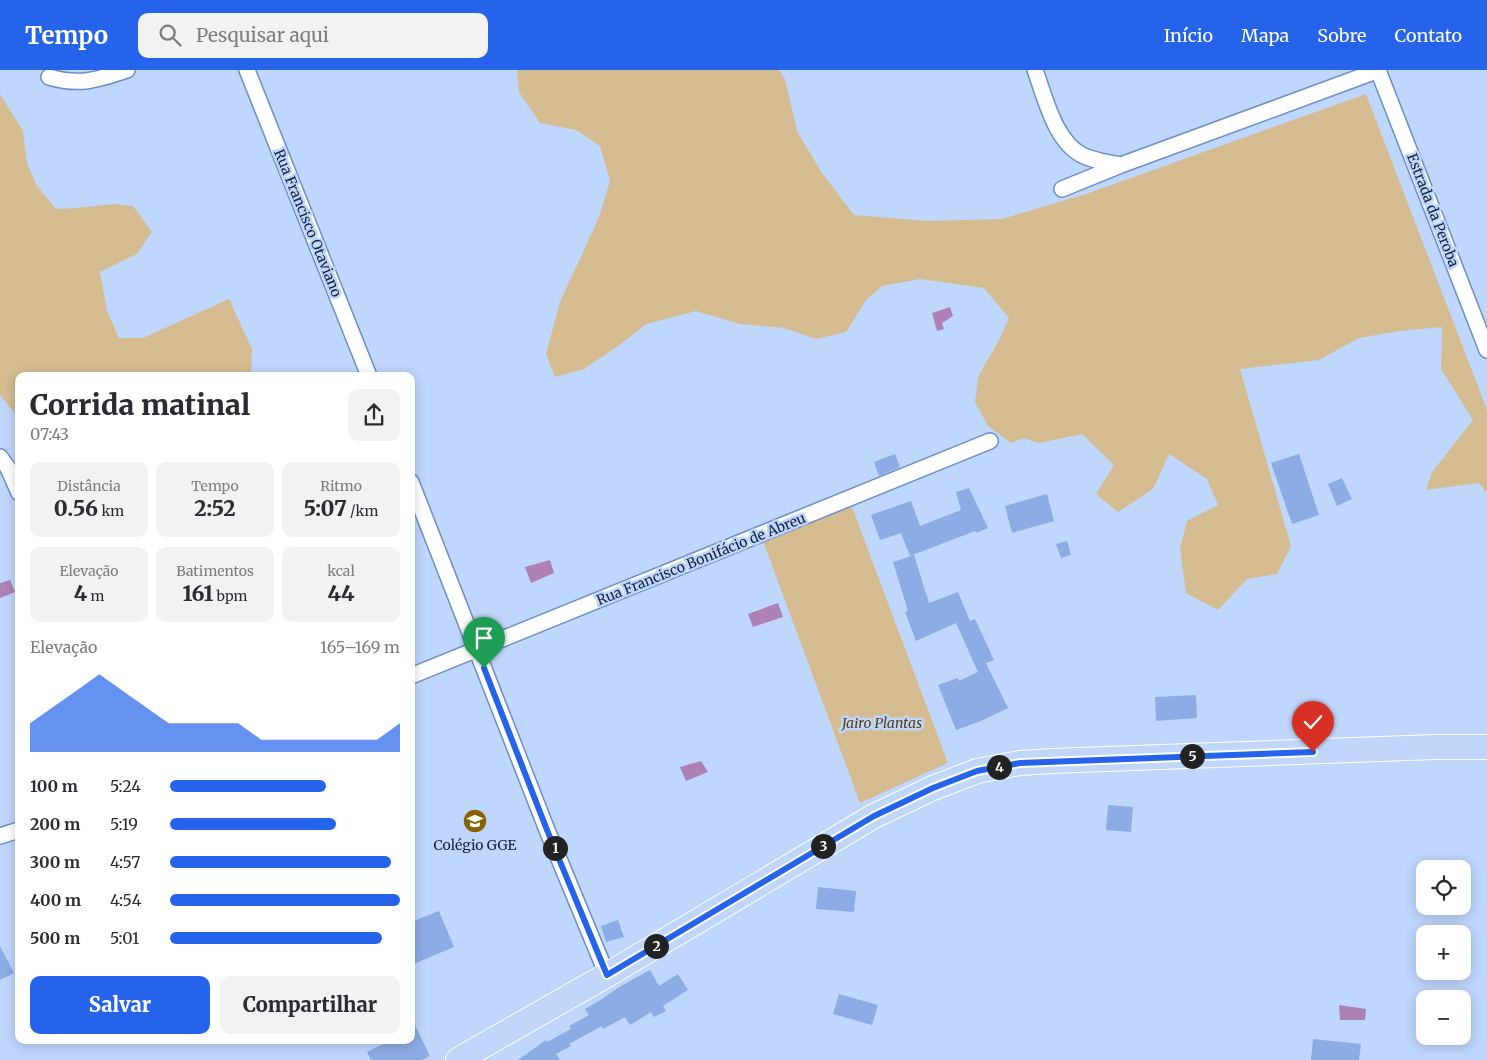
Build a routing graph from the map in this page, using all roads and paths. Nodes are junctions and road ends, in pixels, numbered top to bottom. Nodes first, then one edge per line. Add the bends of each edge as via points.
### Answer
1 (127, 70) edge
2 (247, 70) edge
3 (1035, 70) edge
4 (1379, 70) edge
5 (48, 77) dead end
6 (1121, 165) junction
7 (1062, 189) dead end
8 (1487, 350) edge
9 (368, 372) edge
10 (990, 441) dead end
11 (0, 457) edge
12 (15, 484) edge
13 (415, 492) edge
14 (477, 650) junction
15 (415, 674) edge
16 (1487, 747) edge
17 (15, 831) edge
18 (0, 836) edge
19 (607, 975) junction
20 (458, 1060) edge

1 - 5 street via 83,82
2 - 9 street, Rua Francisco Otaviano
3 - 6 street via 1056,126 1068,145 1082,156
4 - 6 street
4 - 8 street, Estrada da Peroba
6 - 7 street
10 - 14 street, Rua Francisco Bonifácio de Abreu
11 - 12 street
13 - 14 street
14 - 15 street, Rua Francisco Bonifácio de Abreu
14 - 19 street
16 - 19 main road via 1060,761 1020,763 977,771 874,816
17 - 18 street
19 - 20 main road

